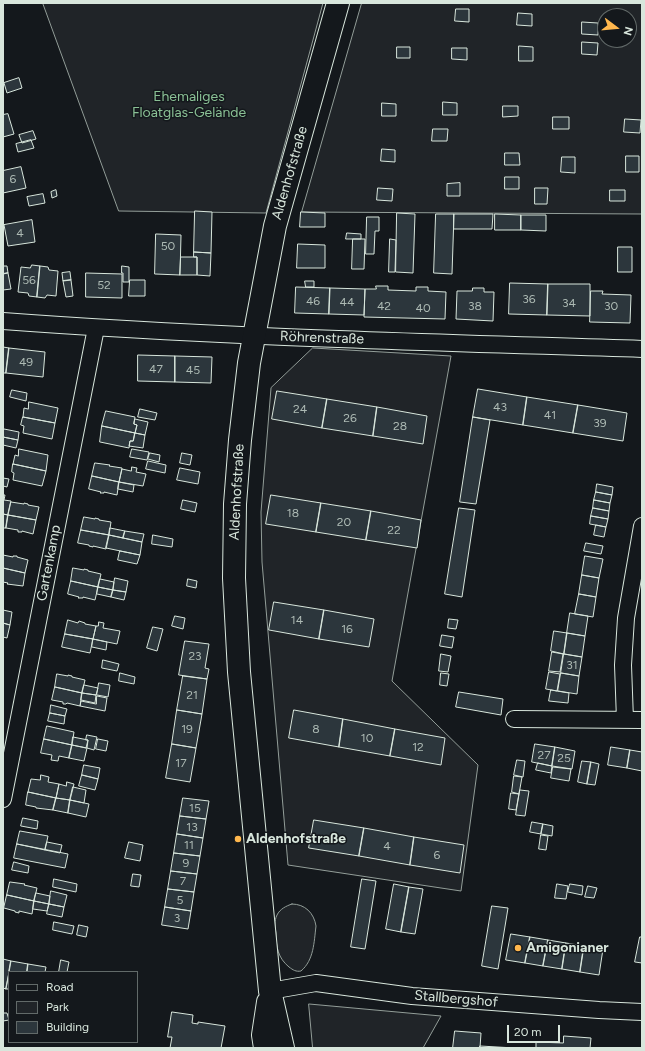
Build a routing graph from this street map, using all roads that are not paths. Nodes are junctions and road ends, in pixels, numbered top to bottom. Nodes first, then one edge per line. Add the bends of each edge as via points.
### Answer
1 (338, 3) edge
2 (3, 321) edge
3 (96, 328) junction
4 (254, 336) junction
5 (642, 349) edge
6 (642, 526) edge
7 (514, 719) dead end
8 (625, 720) junction
9 (642, 720) edge
10 (3, 799) edge
11 (270, 991) junction
12 (642, 1012) edge
13 (265, 1048) edge
14 (283, 1048) edge

1 - 4 street, Aldenhofstraße via 275,226
2 - 3 street, Röhrenstraße
3 - 4 street, Röhrenstraße
3 - 10 street, Gartenkamp
4 - 5 street, Röhrenstraße
4 - 11 street, Aldenhofstraße via 240,440 235,504 234,578 238,672
6 - 8 street via 626,618 623,665
7 - 8 street
8 - 9 street
11 - 12 street, Stallbergshof via 316,983 412,996
11 - 13 street, Aldenhofstraße via 263,1036
11 - 14 street, Aldenhofstraße

